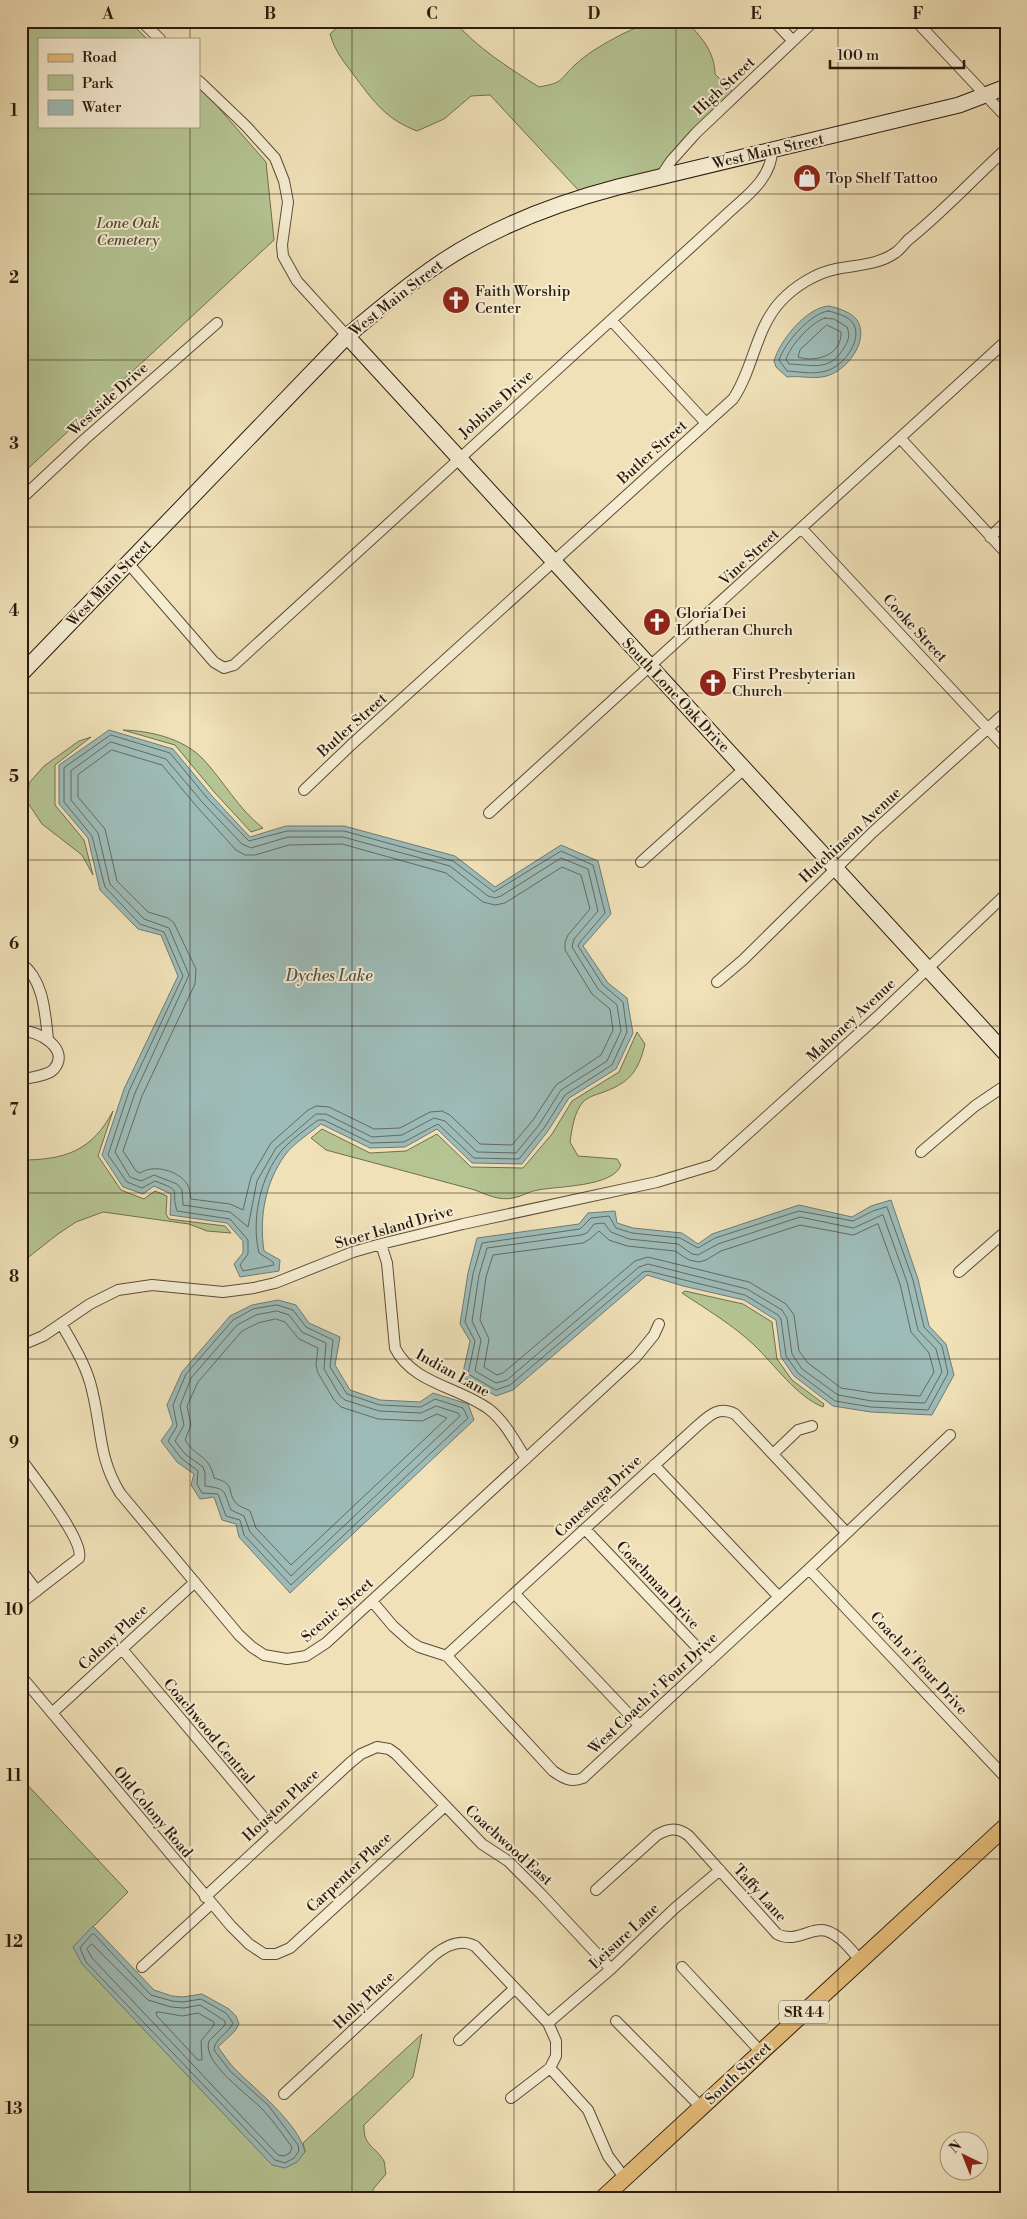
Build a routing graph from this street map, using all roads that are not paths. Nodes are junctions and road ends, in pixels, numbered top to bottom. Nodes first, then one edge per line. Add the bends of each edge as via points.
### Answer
1 (141, 21) edge
2 (774, 21) edge
3 (814, 21) edge
4 (916, 21) edge
5 (159, 38) edge
6 (793, 41) junction
7 (200, 81) edge
8 (1006, 87) edge
9 (985, 96) junction
10 (1006, 117) edge
11 (1006, 149) edge
12 (772, 150) junction
13 (661, 176) junction
14 (611, 320) junction
15 (217, 323) dead end
16 (347, 336) junction
17 (1006, 342) edge
18 (706, 424) junction
19 (901, 439) junction
20 (459, 458) junction
21 (21, 499) edge
22 (1006, 522) edge
23 (802, 529) junction
24 (990, 537) junction
25 (1006, 553) edge
26 (554, 562) junction
27 (128, 563) junction
28 (651, 667) junction
29 (21, 674) edge
30 (1006, 712) edge
31 (987, 728) junction
32 (1006, 748) edge
33 (744, 769) junction
34 (304, 790) dead end
35 (489, 813) dead end
36 (641, 862) dead end
37 (835, 869) junction
38 (1006, 894) edge
39 (21, 964) edge
40 (927, 969) junction
41 (717, 982) dead end
42 (21, 1031) edge
43 (48, 1039) junction
44 (1006, 1054) edge
45 (21, 1080) edge
46 (1006, 1085) edge
47 (921, 1152) dead end
48 (713, 1165) joint
49 (1006, 1231) edge
50 (381, 1244) junction
51 (959, 1272) dead end
52 (659, 1324) dead end
53 (62, 1325) junction
54 (21, 1344) edge
55 (812, 1426) dead end
56 (950, 1435) dead end
57 (773, 1454) junction
58 (21, 1459) edge
59 (526, 1459) junction
60 (654, 1465) junction
61 (585, 1529) junction
62 (847, 1533) junction
63 (809, 1569) junction
64 (21, 1570) edge
65 (195, 1582) junction
66 (37, 1591) junction
67 (515, 1594) junction
68 (779, 1597) junction
69 (372, 1601) junction
70 (21, 1603) edge
71 (122, 1649) junction
72 (446, 1656) junction
73 (710, 1661) junction
74 (21, 1676) edge
75 (52, 1713) junction
76 (639, 1724) junction
77 (384, 1747) joint
78 (1006, 1778) edge
79 (445, 1806) junction
80 (1006, 1826) edge
81 (275, 1832) junction
82 (720, 1870) junction
83 (596, 1890) dead end
84 (208, 1900) junction
85 (271, 1954) joint
86 (860, 1960) junction
87 (142, 1967) dead end
88 (682, 1967) dead end
89 (611, 1969) junction
90 (514, 1989) junction
91 (616, 2021) dead end
92 (548, 2023) junction
93 (459, 2040) dead end
94 (760, 2052) junction
95 (550, 2068) junction
96 (284, 2094) dead end
97 (511, 2098) dead end
98 (701, 2107) junction
99 (624, 2178) junction
100 (607, 2196) edge

1 - 5 street
2 - 6 street
3 - 6 street, High Street
4 - 9 street
6 - 13 street, High Street via 696,133
7 - 16 street via 275,158 288,202 282,245 284,256 297,281
8 - 9 main road, West Main Street
9 - 10 street
9 - 12 main road, West Main Street
11 - 18 street, Butler Street via 897,252 874,262 822,274 783,299 763,328 739,392
12 - 13 main road, West Main Street
12 - 14 street, Jobbins Drive via 764,179
13 - 16 main road, West Main Street via 575,199 491,234 444,260 391,298
14 - 18 street
14 - 20 street, Jobbins Drive
15 - 21 street, Westside Drive
16 - 20 main road, South Lone Oak Drive
16 - 27 main road, West Main Street
17 - 19 street, Vine Street
18 - 26 street, Butler Street
19 - 23 street, Vine Street
19 - 24 street
20 - 26 main road, South Lone Oak Drive
20 - 27 street, Jobbins Drive via 234,665 224,668 214,662
22 - 24 street
23 - 28 street, Vine Street
23 - 31 street, Cooke Street
24 - 25 street
26 - 28 main road, South Lone Oak Drive
26 - 34 street, Butler Street
27 - 29 main road, West Main Street
28 - 33 main road, South Lone Oak Drive
28 - 35 street, Vine Street
30 - 31 street, Hutchinson Avenue
31 - 32 street, Cooke Street
31 - 37 street, Hutchinson Avenue
33 - 36 street
33 - 37 main road, South Lone Oak Drive
37 - 40 main road, South Lone Oak Drive
37 - 41 street, Hutchinson Avenue
38 - 40 street, Mahoney Avenue
39 - 43 street via 37,981
40 - 44 main road, South Lone Oak Drive
40 - 48 street, Mahoney Avenue
42 - 43 street via 32,1031
43 - 45 street via 55,1047 56,1067 50,1072
46 - 47 street via 975,1106
48 - 50 street, Stoer Island Drive via 657,1182
49 - 51 street
50 - 53 street, Stoer Island Drive via 254,1288 223,1292 152,1285 129,1287 90,1304
50 - 59 street, Indian Lane via 399,1358 416,1372 491,1411
52 - 59 street, Scenic Street via 636,1357
53 - 54 street, Stoer Island Drive
53 - 65 street, Scenic Street via 89,1380 102,1454 112,1480
55 - 57 street via 798,1430
56 - 62 street, West Coach n' Four Drive
57 - 60 street, Conestoga Drive via 735,1414 721,1410 712,1413
57 - 62 street, Conestoga Drive
58 - 66 street via 70,1528 79,1548 79,1558
59 - 69 street, Scenic Street
60 - 61 street, Conestoga Drive
60 - 68 street
61 - 67 street, Conestoga Drive
61 - 73 street, Coachman Drive
62 - 63 street, West Coach n' Four Drive
63 - 68 street, West Coach n' Four Drive
63 - 78 street, Coach n' Four Drive
64 - 66 street
65 - 69 street, Scenic Street via 252,1647 264,1655 281,1659 296,1659 316,1650
65 - 71 street, Colony Place
66 - 70 street
67 - 72 street, Conestoga Drive
67 - 76 street
68 - 73 street, West Coach n' Four Drive
69 - 72 street, West Coach n' Four Drive via 411,1642
71 - 75 street, Colony Place
71 - 81 street, Coachwood Central
72 - 76 street, West Coach n' Four Drive via 564,1778 583,1778
73 - 76 street, West Coach n' Four Drive
74 - 75 street, Old Colony Road
75 - 84 street, Old Colony Road
77 - 79 street, Coachwood East via 411,1768
77 - 81 street, Houston Place via 361,1754
79 - 85 street, Carpenter Place via 290,1948
79 - 89 street, Coachwood East via 482,1844 508,1861
80 - 86 main road, South Street / SR 44
81 - 84 street, Houston Place
82 - 83 street, Taffy Lane via 689,1836 673,1829 657,1835
82 - 86 street, Taffy Lane via 777,1934 790,1938 829,1932
82 - 89 street, Leisure Lane
84 - 85 street, Old Colony Road via 249,1944 259,1952
84 - 87 street, Houston Place
86 - 94 main road, South Street / SR 44
88 - 94 street
89 - 92 street, Leisure Lane
90 - 92 street
90 - 93 street
90 - 96 street, Holly Place via 472,1944 451,1944 433,1956
91 - 98 street
92 - 95 street via 557,2049
94 - 98 main road, South Street / SR 44
95 - 97 street
95 - 99 street via 588,2110 608,2156
98 - 99 main road, South Street / SR 44
99 - 100 main road, South Street / SR 44

